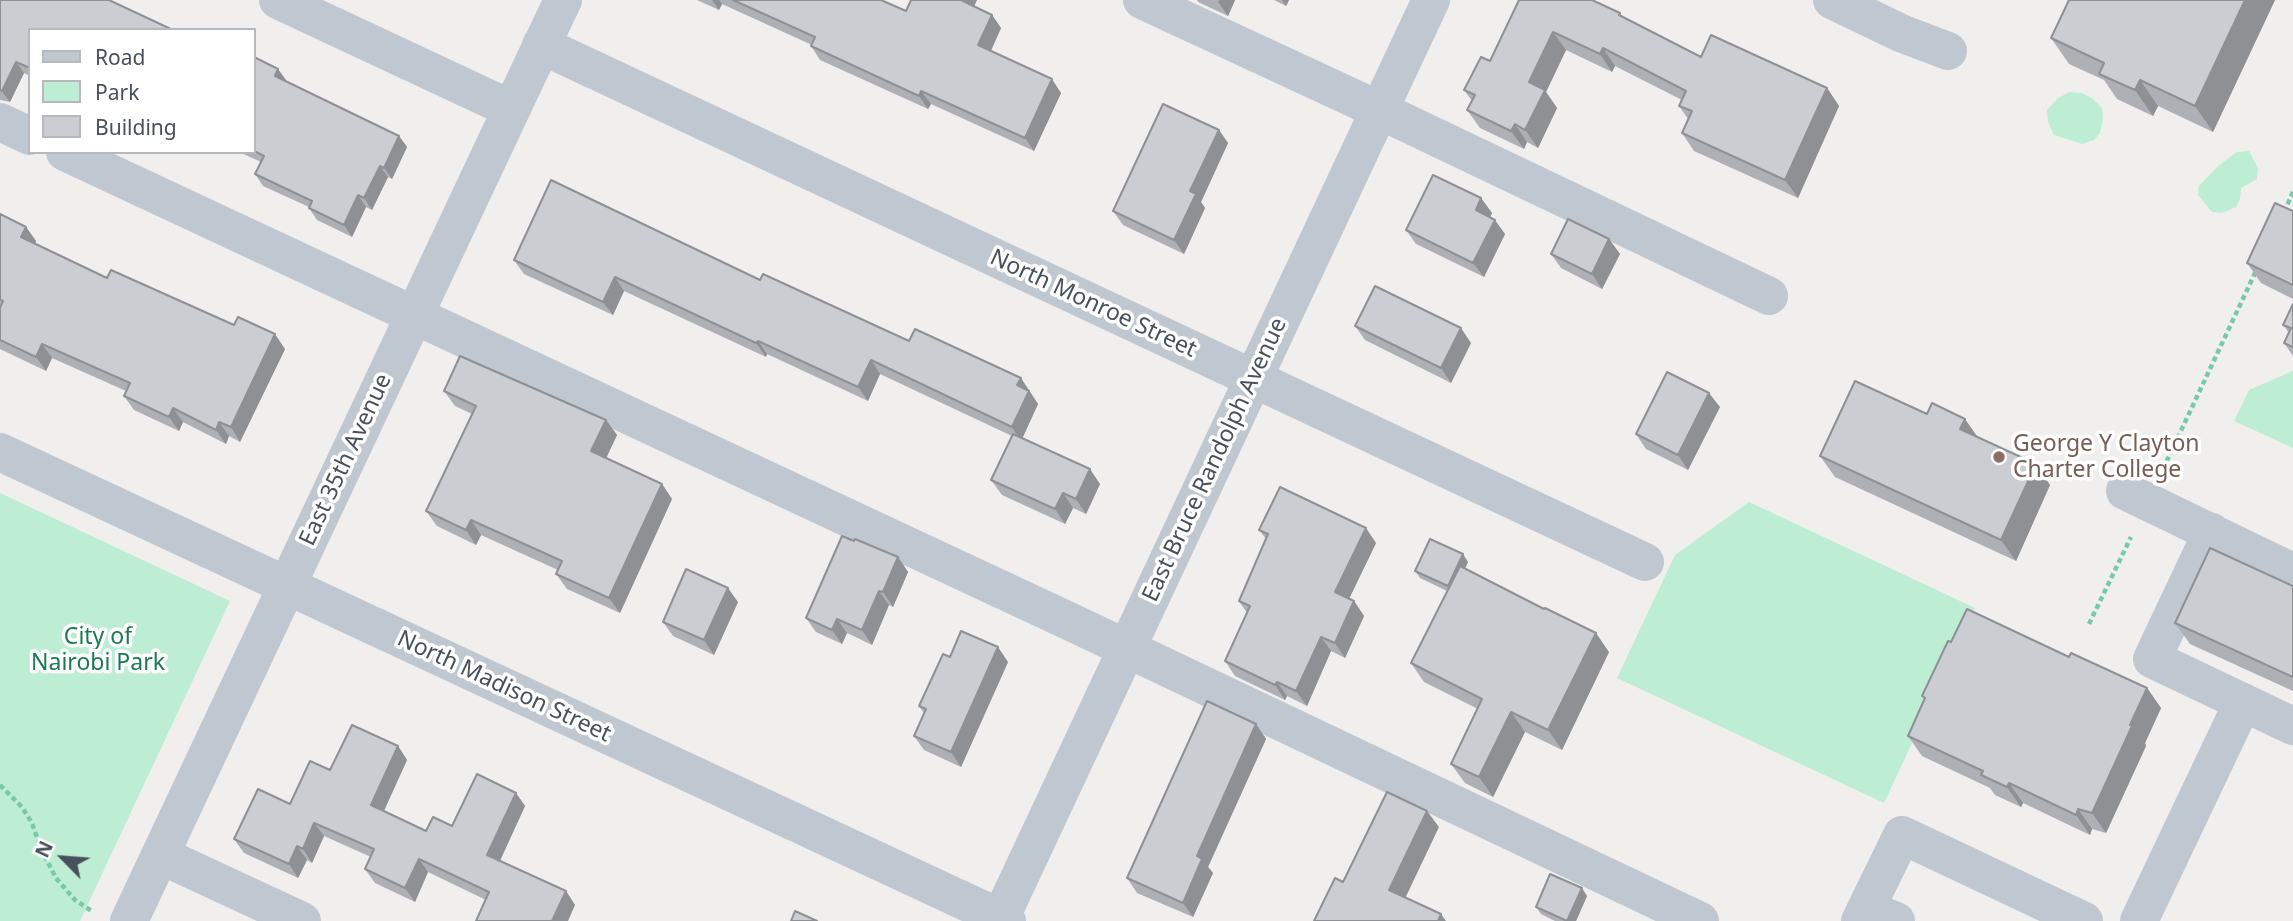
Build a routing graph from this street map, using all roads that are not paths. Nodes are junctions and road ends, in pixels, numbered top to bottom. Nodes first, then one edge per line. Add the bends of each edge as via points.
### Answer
1 (278, 0) edge
2 (563, 0) edge
3 (1142, 0) edge
4 (1431, 0) edge
5 (1832, 0) edge
6 (541, 46) junction
7 (1948, 51) dead end
8 (511, 109) junction
9 (1379, 110) junction
10 (0, 122) edge
11 (28, 135) edge
12 (69, 154) edge
13 (1769, 296) dead end
14 (414, 317) junction
15 (1253, 379) junction
16 (0, 452) edge
17 (2136, 496) road end
18 (2212, 532) junction
19 (1645, 562) dead end
20 (2293, 572) edge
21 (287, 586) junction
22 (1126, 649) junction
23 (2243, 702) junction
24 (2293, 726) edge
25 (160, 855) junction
26 (112, 917) edge
27 (1875, 917) edge
28 (1002, 920) edge
29 (302, 921) edge
30 (1700, 921) edge
31 (2084, 921) edge
32 (2139, 921) edge

1 - 8 street
2 - 6 street, East 35th Avenue
3 - 9 street
4 - 9 street, East Bruce Randolph Avenue
5 - 7 street
6 - 8 street, East 35th Avenue
6 - 15 street, North Monroe Street
8 - 14 street, East 35th Avenue
9 - 13 street
9 - 15 street, East Bruce Randolph Avenue
10 - 11 street
12 - 14 street
14 - 21 street, East 35th Avenue
14 - 22 street
15 - 19 street, North Monroe Street
15 - 22 street, East Bruce Randolph Avenue
16 - 21 street, North Madison Street
17 - 18 street
18 - 20 street
18 - 23 street via 2152,659
21 - 25 street, East 35th Avenue
21 - 28 street, North Madison Street
22 - 28 street, East Bruce Randolph Avenue
22 - 30 street
23 - 24 street
23 - 32 street
25 - 26 street, East 35th Avenue
25 - 29 street
27 - 31 street via 1902,835

